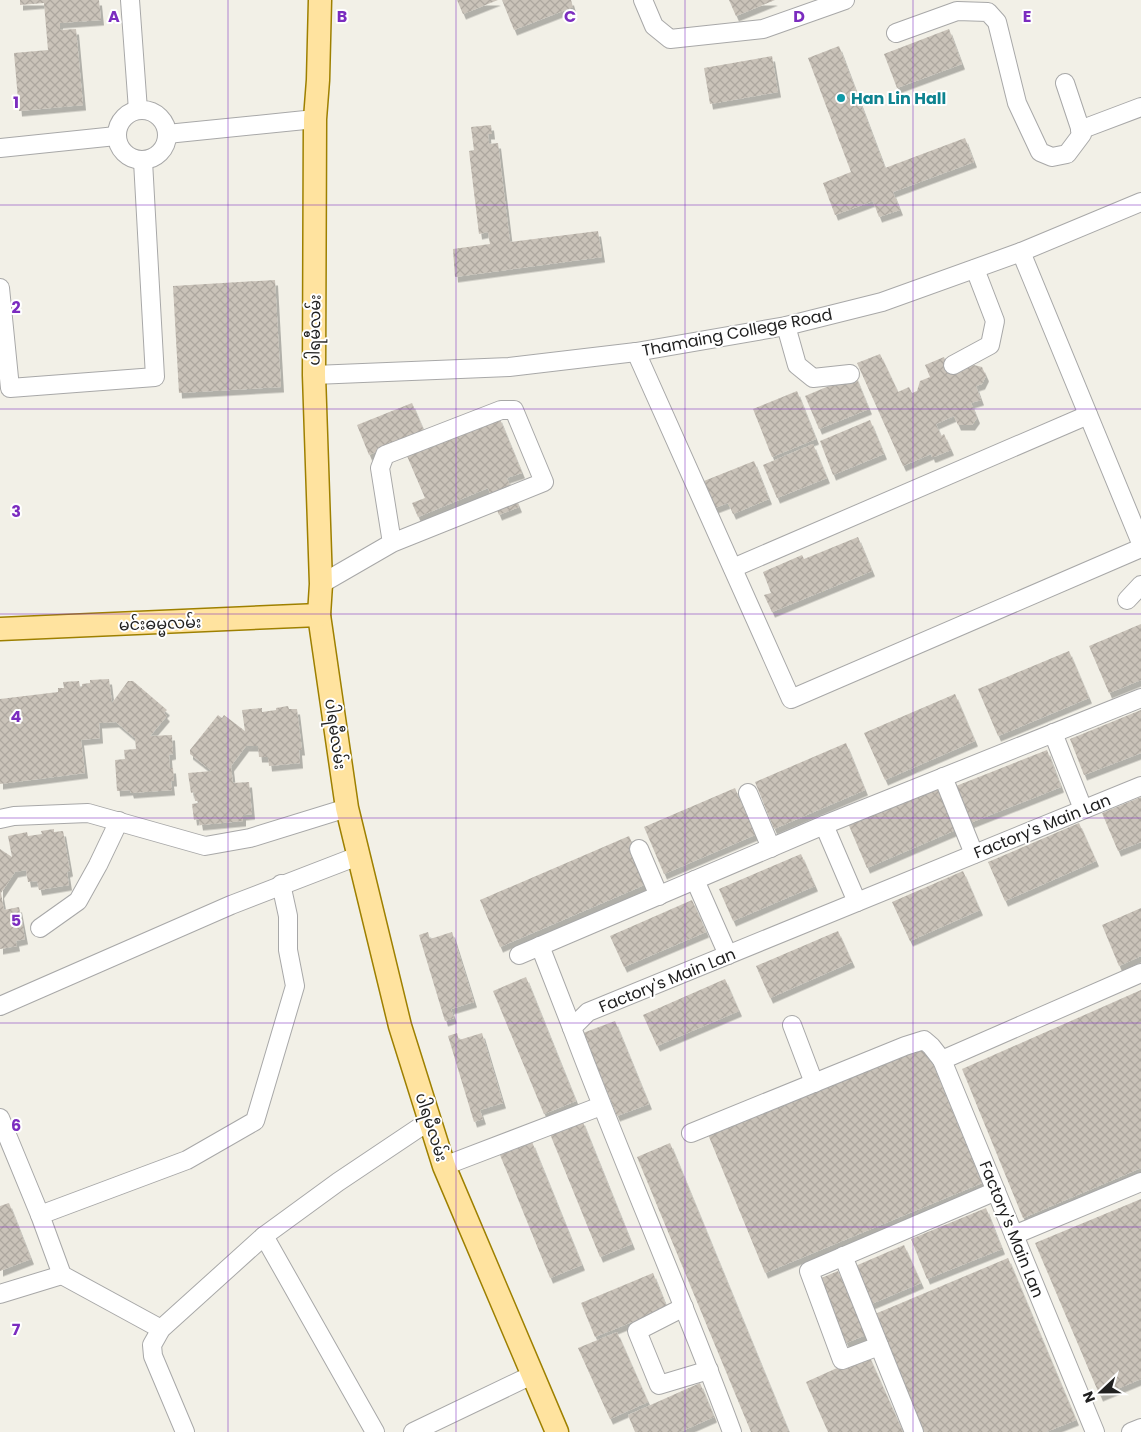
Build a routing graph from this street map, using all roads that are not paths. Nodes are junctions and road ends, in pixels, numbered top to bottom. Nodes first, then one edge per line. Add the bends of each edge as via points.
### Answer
1 (130, 0) edge
2 (320, 0) edge
3 (642, 0) edge
4 (845, 0) edge
5 (808, 6) edge
6 (896, 33) dead end
7 (1065, 83) dead end
8 (1141, 107) edge
9 (138, 110) junction
10 (315, 119) junction
11 (1080, 130) junction
12 (167, 134) junction
13 (116, 136) junction
14 (0, 148) edge
15 (144, 160) junction
16 (1141, 202) edge
17 (1021, 252) junction
18 (975, 269) junction
19 (0, 288) edge
20 (786, 326) junction
21 (636, 352) junction
22 (953, 365) dead end
23 (850, 374) dead end
24 (314, 375) junction
25 (1088, 415) junction
26 (392, 542) junction
27 (1141, 543) edge
28 (1141, 548) edge
29 (733, 568) junction
30 (321, 584) junction
31 (1141, 586) edge
32 (1127, 600) dead end
33 (319, 615) junction
34 (0, 629) edge
35 (1141, 698) edge
36 (1053, 733) junction
37 (943, 777) junction
38 (1141, 786) edge
39 (748, 793) dead end
40 (348, 808) junction
41 (1083, 809) junction
42 (0, 819) edge
43 (118, 821) junction
44 (824, 825) junction
45 (771, 848) junction
46 (639, 849) dead end
47 (974, 854) junction
48 (358, 856) junction
49 (694, 880) junction
50 (281, 884) junction
51 (659, 896) junction
52 (857, 902) junction
53 (40, 928) dead end
54 (540, 946) junction
55 (519, 955) dead end
56 (728, 955) junction
57 (1141, 973) edge
58 (0, 1006) edge
59 (792, 1025) dead end
60 (572, 1028) junction
61 (942, 1060) junction
62 (814, 1082) junction
63 (601, 1106) junction
64 (0, 1118) edge
65 (430, 1121) junction
66 (691, 1133) dead end
67 (444, 1166) junction
68 (1141, 1182) edge
69 (996, 1191) junction
70 (40, 1215) junction
71 (1014, 1235) junction
72 (264, 1236) junction
73 (843, 1256) junction
74 (62, 1275) junction
75 (0, 1294) edge
76 (684, 1307) junction
77 (161, 1329) junction
78 (879, 1346) junction
79 (709, 1370) junction
80 (532, 1375) junction
81 (1141, 1428) edge
82 (183, 1432) edge
83 (375, 1432) edge
84 (413, 1432) edge
85 (557, 1432) edge
86 (732, 1432) edge
87 (914, 1432) edge
88 (1095, 1432) edge
89 (1131, 1432) edge

1 - 9 street
2 - 10 main road, ပါရမီလမ်း
3 - 5 street via 654,26 670,39 763,29
4 - 5 street
6 - 11 street via 957,11 988,12 997,22 1017,103 1040,152 1052,157 1067,154 1082,134
7 - 11 street
8 - 11 street
9 - 12 street via 157,114
9 - 13 street via 120,121
10 - 12 street
10 - 24 main road, ပါရမီလမ်း
12 - 15 street via 160,153
13 - 14 street
13 - 15 street via 128,157
15 - 19 street via 155,377 10,388
16 - 17 street, Thamaing College Road
17 - 18 street, Thamaing College Road
17 - 25 street
18 - 20 street, Thamaing College Road via 882,302
18 - 22 street via 995,320 990,345
20 - 21 street, Thamaing College Road
20 - 23 street via 797,365 813,378
21 - 24 street, Thamaing College Road via 509,367
21 - 29 street
24 - 30 main road, ပါရမီလမ်း
25 - 27 street
25 - 29 street
26 - 26 street via 544,482 514,410 501,410 385,455 380,468
26 - 30 street
28 - 29 street via 791,699
30 - 33 main road, ပါရမီလမ်း
31 - 32 street
33 - 34 main road, မင်းဓမ္မလမ်း
33 - 40 main road, ပါရမီလမ်း
35 - 36 street
36 - 37 street
36 - 41 street
37 - 44 street
37 - 47 street
38 - 41 street, Factory's Main Lan
39 - 45 street
40 - 43 street via 250,838 206,846
40 - 48 main road, ပါရမီလမ်း
41 - 47 street, Factory's Main Lan
42 - 43 street via 88,813
43 - 53 street via 78,901
44 - 45 street
44 - 52 street
45 - 49 street
46 - 51 street
47 - 52 street, Factory's Main Lan
48 - 50 street
48 - 65 main road, ပါရမီလမ်း via 400,1026
49 - 51 street
49 - 56 street
50 - 58 street
50 - 70 street via 288,916 288,950 295,986 255,1121 187,1160
51 - 54 street
52 - 56 street, Factory's Main Lan
54 - 55 street
54 - 60 street
56 - 60 street, Factory's Main Lan via 588,1012
57 - 61 street
59 - 62 street
60 - 63 street
61 - 62 street, Factory's Main Lan via 924,1040
61 - 69 street, Factory's Main Lan
62 - 66 street
63 - 67 street
63 - 76 street
64 - 70 street
65 - 67 main road, ပါရမီလမ်း
65 - 72 street
67 - 80 main road, ပါရမီလမ်း
68 - 71 street
69 - 71 street, Factory's Main Lan
69 - 73 street
70 - 74 street
71 - 88 street, Factory's Main Lan
72 - 77 street
72 - 83 street
73 - 78 street
73 - 78 street via 809,1271 842,1360
74 - 75 street
74 - 77 street
76 - 79 street
76 - 79 street via 637,1332 659,1386
77 - 82 street via 152,1345 153,1356
78 - 87 street
79 - 86 street
80 - 84 street
80 - 85 main road, ပါရမီလမ်း
81 - 89 street

